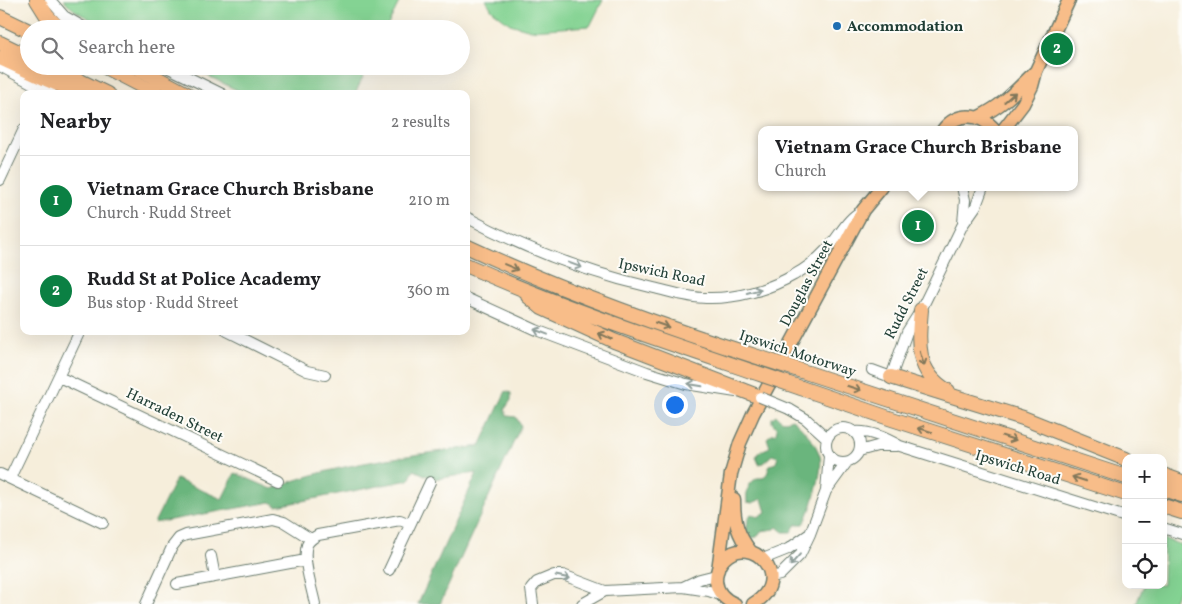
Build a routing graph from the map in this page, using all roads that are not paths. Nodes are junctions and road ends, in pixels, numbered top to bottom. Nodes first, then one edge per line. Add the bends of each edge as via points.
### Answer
1 (37, 0) edge
2 (50, 0) edge
3 (1069, 0) edge
4 (0, 17) edge
5 (51, 20) edge
6 (71, 20) edge
7 (20, 27) edge
8 (0, 43) edge
9 (20, 53) edge
10 (0, 58) edge
11 (0, 66) edge
12 (20, 67) edge
13 (1036, 71) junction
14 (14, 75) junction
15 (37, 75) edge
16 (68, 75) edge
17 (120, 75) edge
18 (151, 75) edge
19 (183, 75) edge
20 (30, 90) edge
21 (44, 90) edge
22 (72, 90) edge
23 (99, 90) edge
24 (149, 90) edge
25 (179, 90) edge
26 (214, 90) edge
27 (979, 117) junction
28 (947, 126) edge
29 (992, 126) edge
30 (1006, 126) edge
31 (20, 138) edge
32 (0, 180) edge
33 (879, 191) edge
34 (888, 191) edge
35 (963, 191) edge
36 (982, 191) edge
37 (863, 210) junction
38 (470, 219) edge
39 (962, 226) junction
40 (470, 248) edge
41 (470, 267) edge
42 (518, 287) junction
43 (470, 300) edge
44 (922, 310) junction
45 (78, 335) edge
46 (235, 335) edge
47 (872, 370) dead end
48 (325, 375) dead end
49 (59, 377) junction
50 (891, 377) junction
51 (743, 392) junction
52 (760, 397) joint
53 (958, 397) junction
54 (854, 432) junction
55 (827, 438) junction
56 (900, 446) junction
57 (859, 451) junction
58 (829, 455) junction
59 (1122, 457) edge
60 (847, 462) junction
61 (0, 474) edge
62 (1122, 476) edge
63 (1167, 476) edge
64 (10, 478) junction
65 (278, 481) dead end
66 (430, 482) dead end
67 (1182, 482) edge
68 (1167, 490) edge
69 (826, 491) junction
70 (1122, 493) edge
71 (1182, 495) edge
72 (1167, 507) edge
73 (1182, 512) edge
74 (1122, 516) edge
75 (103, 523) dead end
76 (410, 524) junction
77 (1167, 529) edge
78 (810, 534) junction
79 (1182, 534) edge
80 (311, 538) junction
81 (750, 552) junction
82 (211, 556) dead end
83 (763, 559) junction
84 (306, 560) junction
85 (388, 570) dead end
86 (717, 572) junction
87 (216, 577) junction
88 (771, 577) junction
89 (177, 584) dead end
90 (682, 587) junction
91 (605, 591) junction
92 (723, 596) junction
93 (765, 599) edge
94 (146, 604) edge
95 (315, 604) edge
96 (533, 604) edge
97 (582, 604) edge
98 (735, 604) edge
99 (753, 604) edge

1 - 5 highway
2 - 6 street
3 - 13 main road
4 - 7 highway
8 - 9 highway
10 - 12 highway
11 - 14 street
27 -> 13 main road via 1001,105
13 - 30 main road via 1023,104
14 - 20 street
14 - 21 street
15 - 22 highway
16 - 23 highway
17 - 24 highway
18 - 25 highway
19 - 26 street
27 - 28 main road via 960,117
27 - 29 main road
31 - 32 street
33 - 37 main road, Douglas Street
34 - 81 main road, Douglas Street via 874,205 860,229 746,445 738,476 734,516 738,532
35 - 39 street, Rudd Street
36 - 39 street, Rudd Street
38 -> 37 street, Ipswich Road via 580,267 623,281 706,298 755,292 795,275 829,247 854,215
37 - 86 main road, Douglas Street via 740,442 731,474
39 - 44 street, Rudd Street
40 -> 62 highway, Ipswich Motorway, bridge via 600,303
41 - 42 highway, Ipswich Motorway
51 -> 42 highway via 542,308
70 -> 42 highway, Ipswich Motorway, bridge via 754,372
51 -> 43 street via 686,384 654,374 536,330
44 - 50 street, Rudd Street via 905,336
44 -> 53 highway via 919,341 922,362 935,381
45 - 49 street
46 - 48 street via 307,370
47 - 50 street
49 - 64 street
49 - 65 street, Harraden Street
50 - 53 highway
51 - 52 highway
52 - 55 street, bridge via 790,409
53 - 59 highway via 1023,418
54 - 55 street via 840,428
54 - 56 street, Ipswich Road via 879,436
54 - 57 street via 860,441
55 - 58 street
56 - 57 street, Ipswich Road via 887,445
56 - 74 street, Ipswich Road
57 - 60 street
58 - 60 street via 837,461
58 - 69 street
60 - 69 street
61 - 64 street
63 - 67 highway
64 - 75 street
66 - 76 street
68 - 71 highway
69 - 78 street
72 - 73 highway
76 - 80 street via 400,520
76 - 85 street
77 - 79 street
78 - 83 street via 788,549
78 -> 88 street via 792,564 780,575
80 - 84 street via 307,544
80 - 94 street via 273,519 186,535 172,547
81 - 83 main road
81 - 86 main road via 730,554 720,563
82 - 87 street
83 - 88 main road
84 - 87 street
84 - 95 street
86 - 90 street
86 - 92 main road via 716,583
87 - 89 street
88 - 93 main road
90 - 91 street
90 - 92 street
96 -> 91 street via 532,589 537,582 554,575
91 - 97 street
92 - 98 main road
93 - 99 main road

